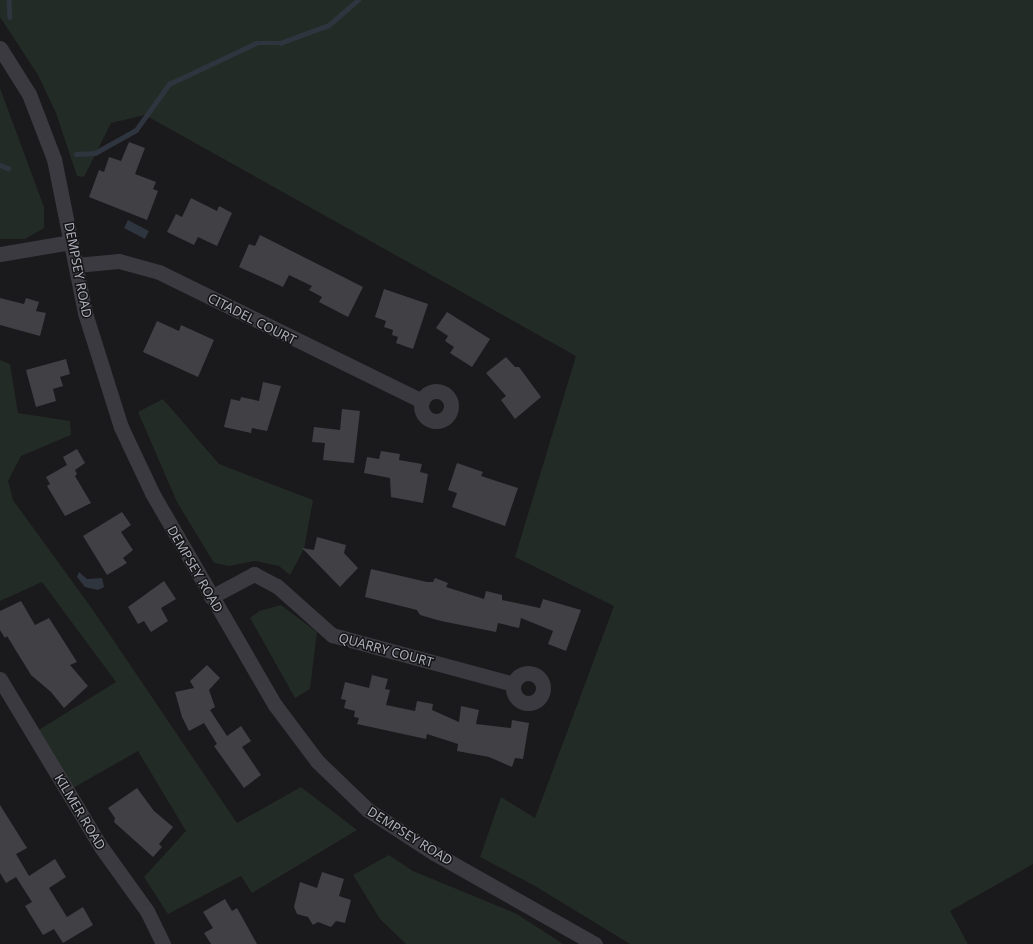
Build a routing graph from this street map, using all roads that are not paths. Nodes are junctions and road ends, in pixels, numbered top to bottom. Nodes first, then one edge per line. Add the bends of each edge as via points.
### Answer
1 (0, 48) edge
2 (71, 242) junction
3 (0, 254) edge
4 (76, 265) junction
5 (422, 401) dead end
6 (211, 597) junction
7 (0, 679) edge
8 (514, 684) dead end
9 (163, 944) edge
10 (595, 944) edge

1 - 2 street, DEMPSEY ROAD via 28,94 44,131 62,186
2 - 3 street
2 - 4 street, DEMPSEY ROAD
4 - 5 street, CITADEL COURT via 119,261 159,272
4 - 6 street, DEMPSEY ROAD via 94,347 121,428 152,493
6 - 8 street, QUARRY COURT via 254,574 276,586 332,635
6 - 10 street, DEMPSEY ROAD via 294,732 348,793 388,826
7 - 9 street, KILMER ROAD via 101,848 147,911

